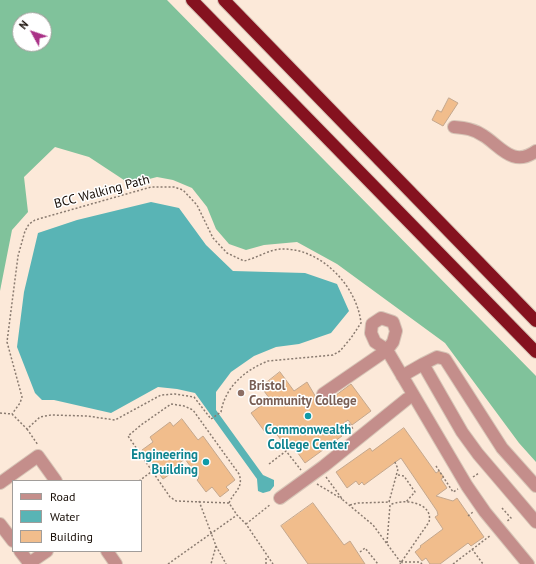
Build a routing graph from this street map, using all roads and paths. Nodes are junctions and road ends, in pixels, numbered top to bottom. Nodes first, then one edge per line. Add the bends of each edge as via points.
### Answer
1 (192, 0) edge
2 (224, 0) edge
3 (454, 126) dead end
4 (536, 151) edge
5 (500, 284) junction
6 (536, 315) edge
7 (536, 320) edge
8 (536, 352) edge
9 (423, 365) junction
10 (402, 376) junction
11 (323, 394) dead end
12 (407, 399) dead end
13 (0, 413) edge
14 (12, 414) junction
15 (394, 460) dead end
16 (269, 464) dead end
17 (436, 466) dead end
18 (320, 469) junction
19 (151, 472) junction
20 (479, 473) dead end
21 (397, 475) junction
22 (308, 478) junction
23 (470, 479) dead end
24 (55, 480) edge
25 (140, 480) edge
26 (0, 483) edge
27 (536, 486) edge
28 (461, 487) dead end
29 (280, 498) joint
30 (343, 500) junction
31 (199, 501) junction
32 (390, 502) junction
33 (406, 502) junction
34 (229, 503) junction
35 (392, 504) junction
36 (350, 505) junction
37 (502, 508) dead end
38 (237, 515) junction
39 (536, 522) edge
40 (0, 524) edge
41 (246, 524) junction
42 (503, 524) dead end
43 (494, 532) dead end
44 (211, 533) junction
45 (12, 540) edge
46 (387, 543) junction
47 (216, 546) junction
48 (472, 549) junction
49 (21, 552) edge
50 (45, 552) edge
51 (108, 552) edge
52 (360, 552) dead end
53 (266, 555) junction
54 (401, 563) edge
55 (29, 564) edge
56 (116, 564) edge
57 (168, 564) edge
58 (211, 564) edge
59 (226, 564) edge
60 (266, 564) edge
61 (272, 564) edge
62 (378, 564) edge
63 (422, 564) edge
64 (453, 564) edge
65 (483, 564) edge
66 (528, 564) edge

1 - 8 highway
2 - 5 highway
3 - 4 street via 468,128 484,136 501,151 516,157
5 - 6 highway
5 - 7 highway
9 - 10 street
9 - 27 street via 437,357 445,359 502,448
9 - 39 street via 462,432
10 - 11 street via 387,350
10 - 66 street via 467,486
12 - 18 street
13 - 14 path
14 - 14 path, BCC Walking Path via 22,397 7,342 18,256 29,224 67,210 151,187 174,187 183,190 197,205 213,238 227,252 244,261 282,249 312,256 332,269 343,281 360,309 361,323 340,351 333,355 268,361 262,364 232,385 222,403 221,412 211,419 194,397 175,394 161,394 115,420 51,414 40,417 27,429
15 - 21 path via 398,469
16 - 18 path via 286,452 300,470
17 - 28 path via 453,492
18 - 22 street
18 - 30 path
19 - 25 path
19 - 31 path via 170,497 176,500
19 - 34 path via 128,436 171,404 184,406 193,410 239,474 242,481 240,487
20 - 23 path
21 - 32 path
21 - 33 path via 404,476 415,492
22 - 29 street
22 - 30 path
24 - 26 street via 38,456
29 - 41 path
30 - 36 path
31 - 34 path
31 - 44 path
32 - 35 path
32 - 36 path
33 - 35 path
33 - 54 path via 421,505 430,518
34 - 38 path
35 - 46 path via 389,511
36 - 46 path via 367,518
37 - 42 path via 511,518
38 - 41 path
38 - 44 path
40 - 45 street
41 - 53 path
43 - 48 path
44 - 47 path
44 - 57 path
46 - 54 path
47 - 58 path
47 - 59 path
48 - 64 path
48 - 65 path
49 - 55 street
50 - 55 street
51 - 56 street
52 - 62 path via 366,548
53 - 60 path
53 - 61 path
54 - 63 path

